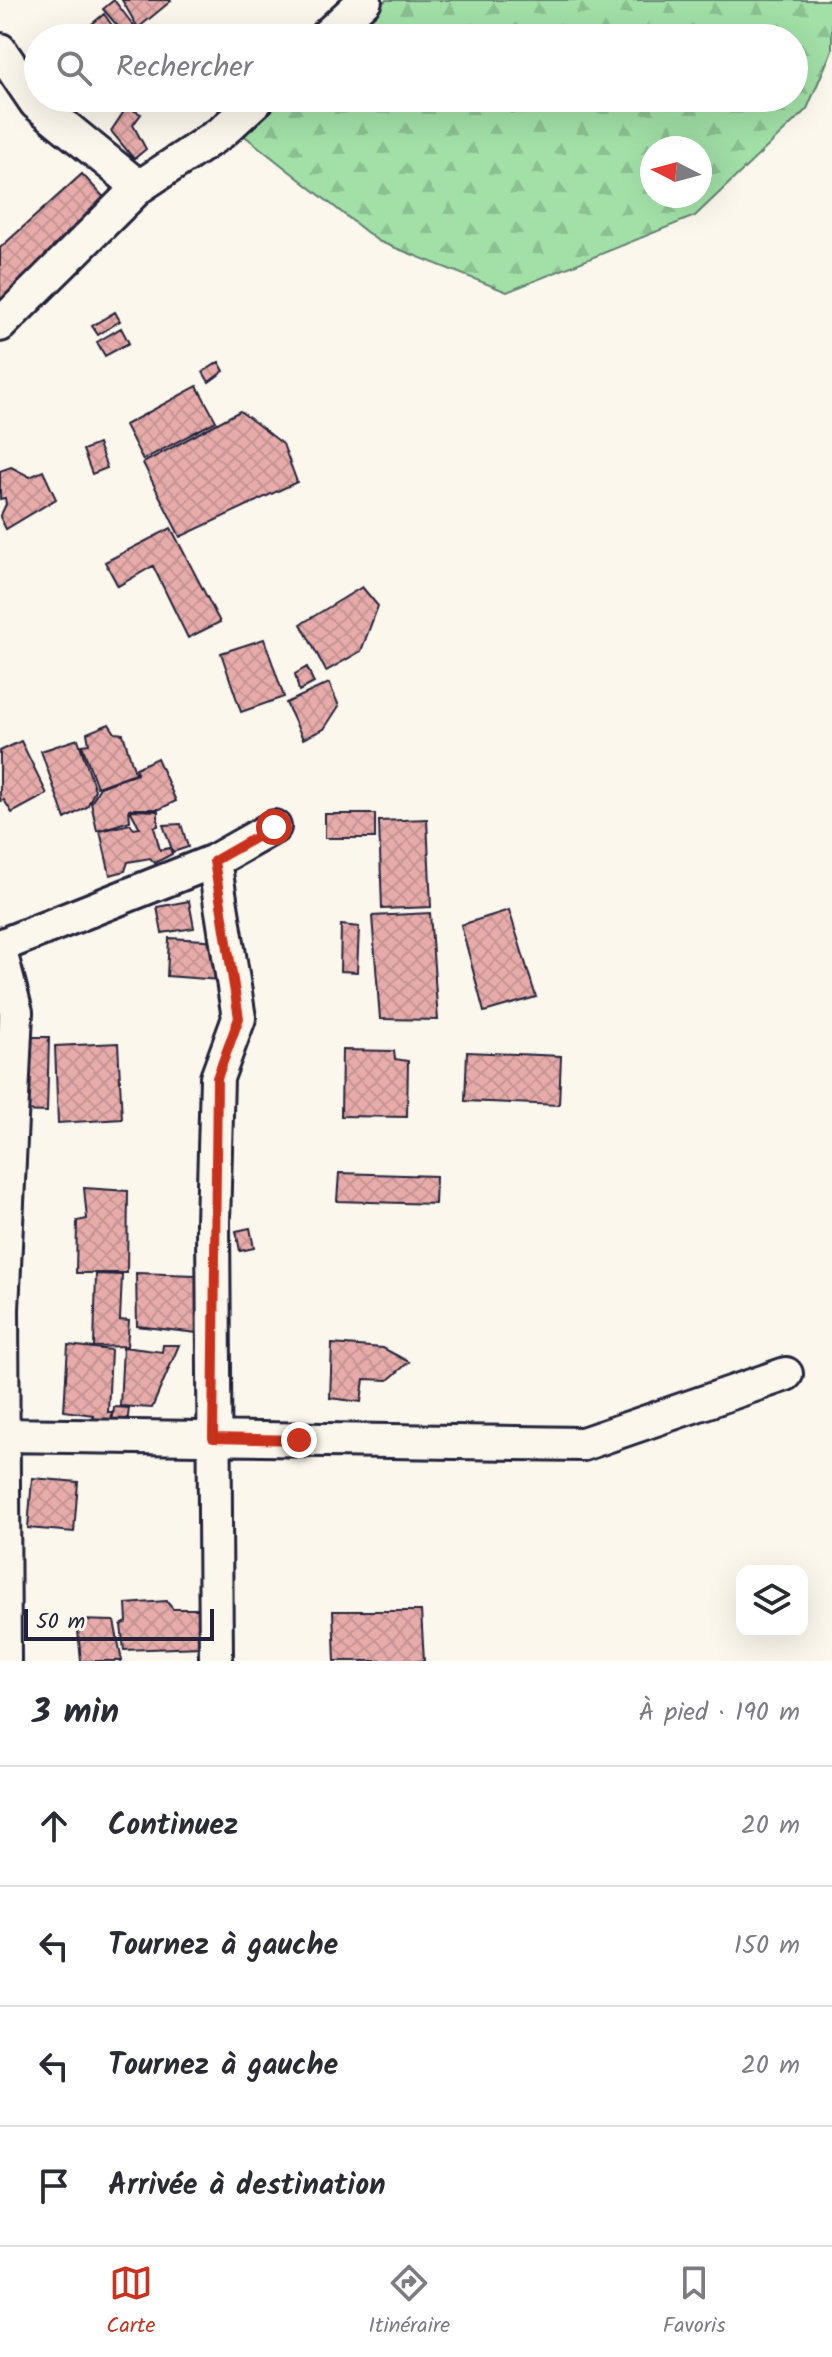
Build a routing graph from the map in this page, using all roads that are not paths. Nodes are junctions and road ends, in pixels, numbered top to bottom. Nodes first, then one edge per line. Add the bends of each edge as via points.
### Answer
1 (365, 0) edge
2 (339, 24) edge
3 (0, 50) edge
4 (24, 85) edge
5 (47, 112) edge
6 (244, 112) edge
7 (139, 187) junction
8 (0, 325) edge
9 (274, 827) dead end
10 (214, 861) junction
11 (0, 948) edge
12 (786, 1374) dead end
13 (3, 1435) junction
14 (213, 1438) junction
15 (3, 1661) edge
16 (216, 1661) edge

1 - 2 street
3 - 4 street
5 - 7 street
6 - 7 street
7 - 8 street
9 - 10 street
10 - 11 street
10 - 14 street via 239,1018 217,1078
11 - 13 street via 16,1012 2,1309
12 - 14 street via 583,1444
13 - 14 street
13 - 15 street
14 - 16 street

